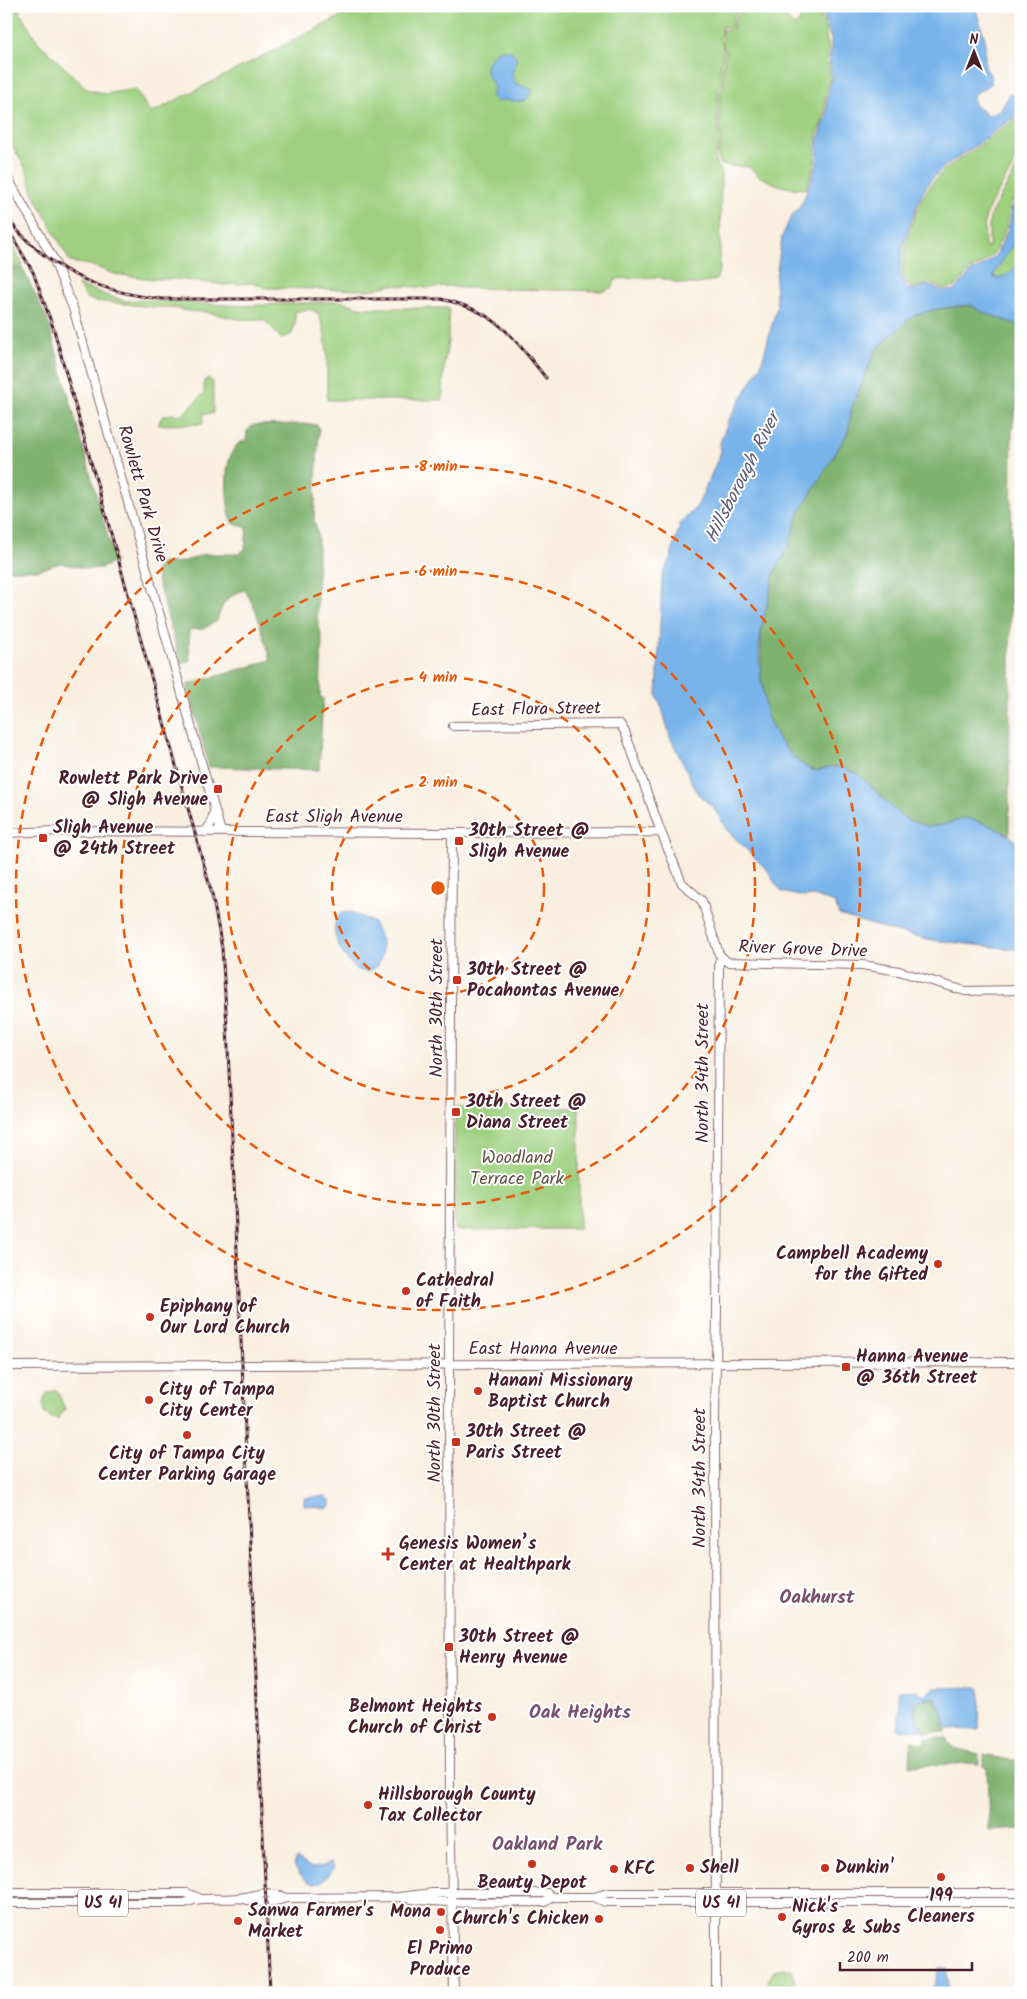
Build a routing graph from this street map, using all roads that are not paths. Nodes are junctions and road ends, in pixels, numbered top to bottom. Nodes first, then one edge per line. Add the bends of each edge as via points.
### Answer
1 (6, 175) edge
2 (620, 724) joint
3 (453, 726) dead end
4 (214, 807) junction
5 (205, 832) junction
6 (221, 832) junction
7 (661, 832) junction
8 (6, 833) edge
9 (452, 833) junction
10 (719, 962) dead end
11 (1021, 990) edge
12 (1021, 1362) edge
13 (717, 1363) junction
14 (449, 1364) junction
15 (6, 1366) edge
16 (981, 1892) junction
17 (6, 1893) edge
18 (452, 1893) junction
19 (715, 1893) junction
20 (1004, 1893) junction
21 (1021, 1893) edge
22 (399, 1897) junction
23 (552, 1897) junction
24 (198, 1898) junction
25 (594, 1898) junction
26 (453, 1902) junction
27 (716, 1902) junction
28 (961, 1902) junction
29 (981, 1902) junction
30 (1021, 1902) edge
31 (6, 1903) edge
32 (454, 1993) edge
33 (716, 1993) edge

1 - 4 street, Rowlett Park Drive via 54,260 74,311
2 - 3 street, East Flora Street
2 - 7 street, River Grove Drive
4 - 5 street via 211,824
4 - 6 street, Rowlett Park Drive
5 - 6 street, East Sligh Avenue
5 - 8 street, East Sligh Avenue
6 - 9 street, East Sligh Avenue
7 - 9 street, East Sligh Avenue
7 - 11 street, River Grove Drive via 682,883 702,902 719,954 727,962 862,965 899,970 964,991
9 - 14 street, North 30th Street
10 - 13 street, North 34th Street
12 - 13 street, East Hanna Avenue
13 - 14 street, East Hanna Avenue
13 - 19 street, North 34th Street
14 - 15 street, East Hanna Avenue
14 - 18 street, North 30th Street
16 - 19 street, US 41
16 - 20 street, US 41
16 - 28 street
17 - 24 street, US 41 via 187,1893
18 - 22 street, US 41
18 - 23 street, US 41 via 547,1893
18 - 26 street, North 30th Street
19 - 25 street, US 41 via 608,1893
19 - 27 street, North 34th Street
20 - 21 street, US 41
20 - 29 street
22 - 24 street, US 41 via 286,1898 274,1903 255,1903 239,1898
22 - 26 street, US 41
23 - 25 street, US 41
23 - 26 street, US 41 via 545,1902
24 - 31 street, US 41 via 184,1903
25 - 27 street, US 41 via 605,1902
26 - 32 street, North 30th Street
27 - 28 street, US 41
27 - 33 street, North 34th Street
28 - 29 street, US 41
29 - 30 street, US 41

